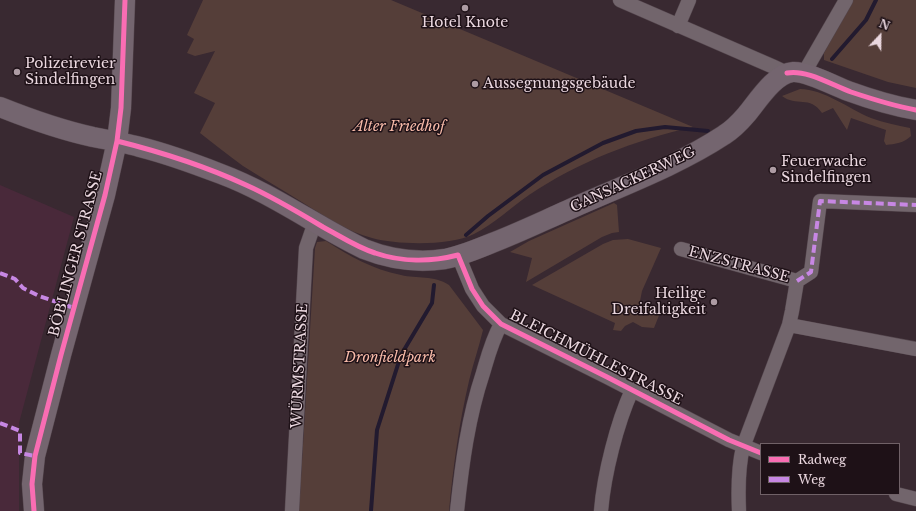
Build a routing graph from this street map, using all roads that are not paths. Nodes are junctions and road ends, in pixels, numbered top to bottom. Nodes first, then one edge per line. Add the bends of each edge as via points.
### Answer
1 (125, 0) edge
2 (620, 0) edge
3 (690, 0) edge
4 (846, 0) edge
5 (678, 26) junction
6 (795, 73) junction
7 (0, 107) edge
8 (916, 110) edge
9 (117, 141) junction
10 (916, 205) edge
11 (315, 222) junction
12 (681, 249) dead end
13 (458, 256) junction
14 (797, 281) junction
15 (501, 324) junction
16 (789, 325) junction
17 (916, 348) edge
18 (632, 390) junction
19 (743, 447) junction
20 (760, 452) edge
21 (900, 495) edge
22 (916, 499) edge
23 (34, 511) edge
24 (292, 511) edge
25 (457, 511) edge
26 (601, 511) edge
27 (739, 511) edge

1 - 9 main road, BÖBLINGER STRASSE via 121,108
2 - 5 street
3 - 5 street
4 - 6 street
5 - 6 street via 774,67
6 - 8 main road via 872,99
6 - 13 main road, GANSACKERWEG via 776,80 734,127 700,149 514,234
7 - 9 main road via 80,134
9 - 11 main road via 183,160 223,175
9 - 23 main road, BÖBLINGER STRASSE via 105,195 34,456
10 - 14 street via 820,201 811,272
11 - 13 main road via 375,254 398,259 436,260
11 - 24 street, WÜRMSTRASSE via 306,248
12 - 14 street, ENZSTRASSE
13 - 15 street, BLEICHMÜHLESTRASSE via 472,289 483,306
14 - 16 street
15 - 18 street, BLEICHMÜHLESTRASSE
15 - 25 street via 493,338 472,411 465,441
16 - 17 street
16 - 19 street
18 - 19 street, BLEICHMÜHLESTRASSE
18 - 26 street via 615,438
19 - 20 street, BLEICHMÜHLESTRASSE
19 - 27 street via 739,470
21 - 22 street

